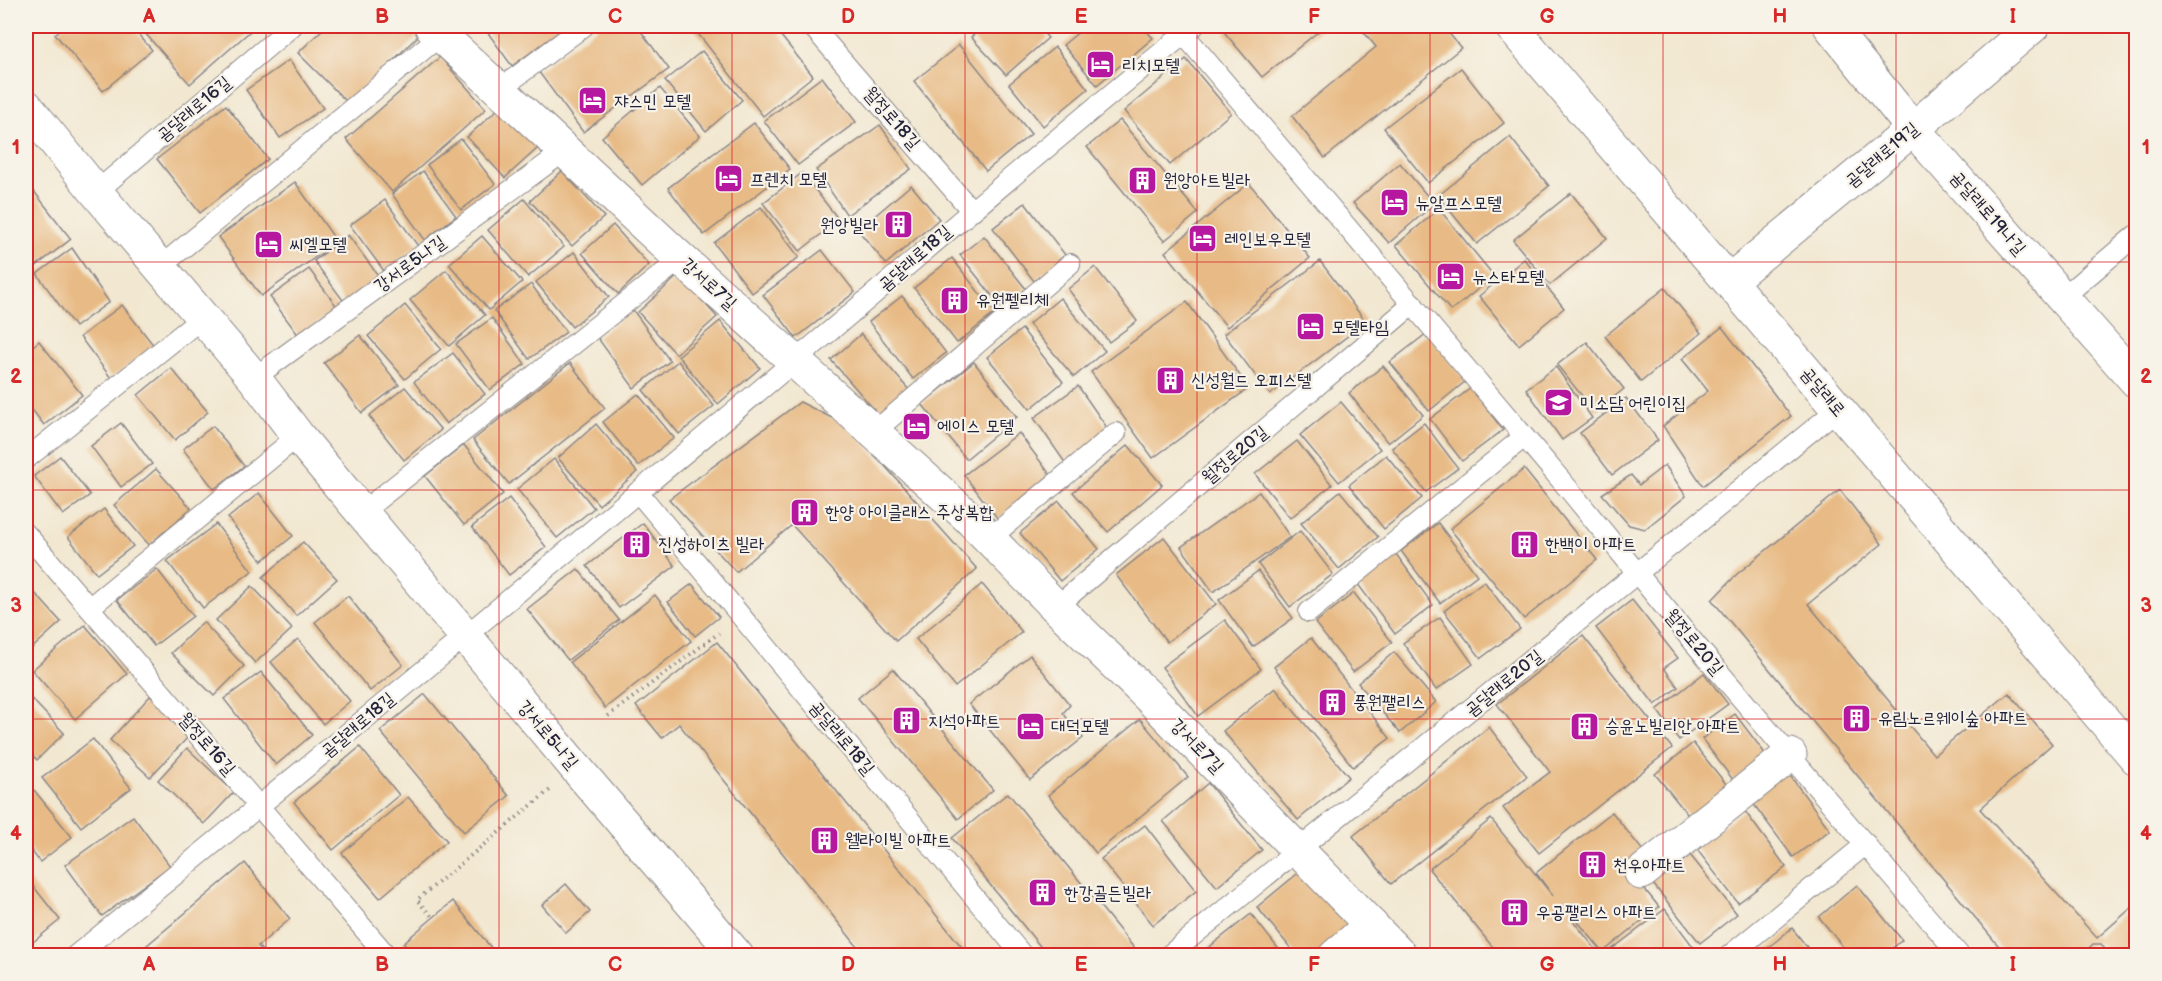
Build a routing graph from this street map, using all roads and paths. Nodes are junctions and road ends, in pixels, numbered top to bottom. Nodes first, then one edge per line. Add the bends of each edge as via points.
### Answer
1 (292, 26) edge
2 (584, 26) edge
3 (813, 26) edge
4 (1510, 26) edge
5 (1830, 26) edge
6 (2032, 26) edge
7 (1185, 28) edge
8 (436, 30) edge
9 (500, 89) junction
10 (26, 106) edge
11 (1914, 129) junction
12 (566, 150) junction
13 (96, 192) junction
14 (971, 210) junction
15 (2136, 235) edge
16 (681, 260) junction
17 (1070, 264) dead end
18 (160, 267) junction
19 (1730, 281) junction
20 (2062, 298) junction
21 (1413, 304) junction
22 (202, 318) junction
23 (795, 360) junction
24 (254, 378) junction
25 (2136, 381) edge
26 (1838, 409) junction
27 (874, 432) junction
28 (1116, 433) dead end
29 (298, 436) junction
30 (1524, 437) junction
31 (26, 459) edge
32 (638, 492) junction
33 (362, 512) junction
34 (26, 534) edge
35 (990, 538) junction
36 (1637, 573) junction
37 (1056, 607) junction
38 (89, 608) junction
39 (1309, 612) dead end
40 (741, 616) junction
41 (466, 635) junction
42 (608, 716) dead end
43 (1790, 755) junction
44 (2136, 758) edge
45 (576, 768) junction
46 (260, 806) junction
47 (1866, 844) junction
48 (1299, 850) junction
49 (1641, 873) dead end
50 (431, 916) dead end
51 (1371, 925) junction
52 (75, 956) edge
53 (387, 956) edge
54 (737, 956) edge
55 (1023, 956) edge
56 (1168, 956) edge
57 (1335, 956) edge
58 (1401, 956) edge
59 (1728, 956) edge
60 (1960, 956) edge

1 - 13 lane, 곰달래로16길
2 - 9 lane
3 - 14 lane, 월정로18길
4 - 19 street, 곰달래로
5 - 11 street, 곰달래로19나길
6 - 11 street, 곰달래로19길
7 - 14 lane, 곰달래로18길
7 - 21 lane, 월정로20길
8 - 9 street, 강서로7길
8 - 18 lane
9 - 12 street, 강서로7길
10 - 13 street, 강서로5나길
11 - 19 street, 곰달래로19길
11 - 20 street, 곰달래로19나길
12 - 16 street, 강서로7길
12 - 24 lane, 강서로5나길
13 - 18 street, 강서로5나길
14 - 23 lane, 곰달래로18길
15 - 20 lane
16 - 23 street, 강서로7길
16 - 33 lane
17 - 27 lane
18 - 22 street, 강서로5나길
19 - 26 street, 곰달래로
20 - 25 street, 곰달래로19나길
21 - 30 lane, 월정로20길
21 - 37 lane, 월정로20길
22 - 24 street, 강서로5나길
22 - 31 lane
23 - 27 street, 강서로7길
23 - 32 lane, 곰달래로18길
24 - 29 street, 강서로5나길
26 - 36 lane, 곰달래로20길
26 - 44 street, 곰달래로
27 - 35 street, 강서로7길
28 - 35 lane
29 - 33 street, 강서로5나길
29 - 38 lane
30 - 36 lane, 월정로20길
30 - 39 lane
32 - 40 lane, 곰달래로18길
32 - 41 lane, 곰달래로18길
33 - 41 street, 강서로5나길
34 - 38 lane, 월정로16길
35 - 37 street, 강서로7길
36 - 43 lane, 월정로20길
36 - 48 lane, 곰달래로20길
37 - 48 street, 강서로7길
38 - 46 lane, 월정로16길
40 - 42 path
40 - 55 lane, 곰달래로18길
41 - 45 street, 강서로5나길
41 - 46 lane, 곰달래로18길
43 - 47 lane, 월정로20길
43 - 49 street
45 - 50 path via 417,900
45 - 54 street, 강서로5나길
46 - 52 lane, 곰달래로18길
46 - 53 lane, 월정로16길
47 - 59 lane
47 - 60 lane, 월정로20길
48 - 51 street, 강서로7길
48 - 56 lane, 곰달래로20길
51 - 57 street
51 - 58 street, 강서로7길

